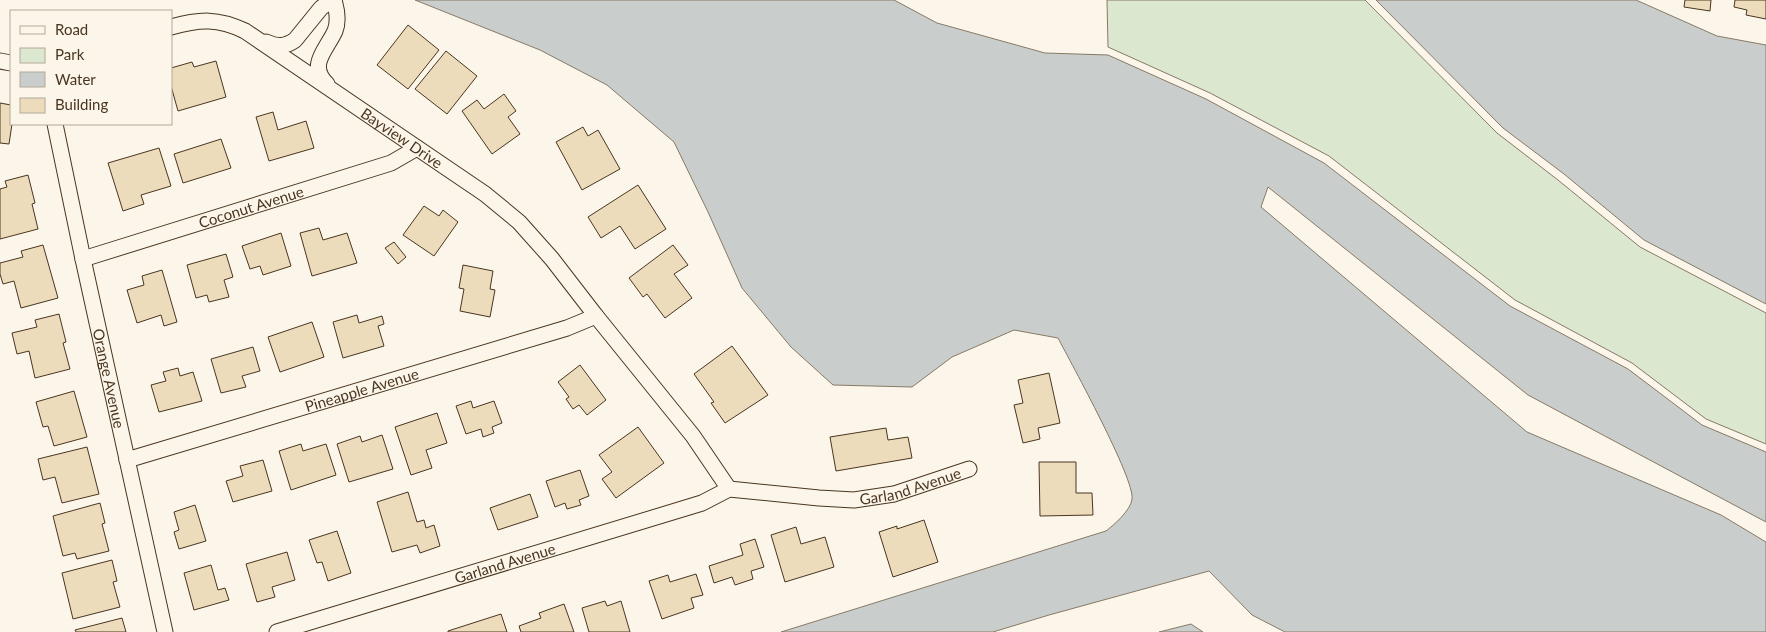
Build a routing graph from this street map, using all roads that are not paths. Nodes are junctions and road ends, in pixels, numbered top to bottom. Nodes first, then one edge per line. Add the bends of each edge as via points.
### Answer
1 (333, 0) edge
2 (172, 27) edge
3 (255, 37) junction
4 (332, 89) junction
5 (55, 125) edge
6 (417, 148) junction
7 (83, 259) junction
8 (596, 316) junction
9 (127, 460) junction
10 (969, 468) dead end
11 (729, 488) junction
12 (165, 632) edge
13 (277, 632) edge

1 - 3 street via 321,8 289,44 276,46
1 - 4 street via 337,24 319,63 323,80
2 - 3 street, Bayview Drive via 193,21 215,21 235,26
3 - 4 street, Bayview Drive
4 - 6 street, Bayview Drive
5 - 7 street, Orange Avenue
6 - 7 street, Coconut Avenue via 390,163
6 - 8 street, Bayview Drive via 485,194 519,222
7 - 9 street, Orange Avenue
8 - 9 street, Pineapple Avenue via 567,328
8 - 11 street via 693,436
9 - 12 street, Orange Avenue
10 - 11 street, Garland Avenue via 894,494 854,500
11 - 13 street, Garland Avenue via 702,503

